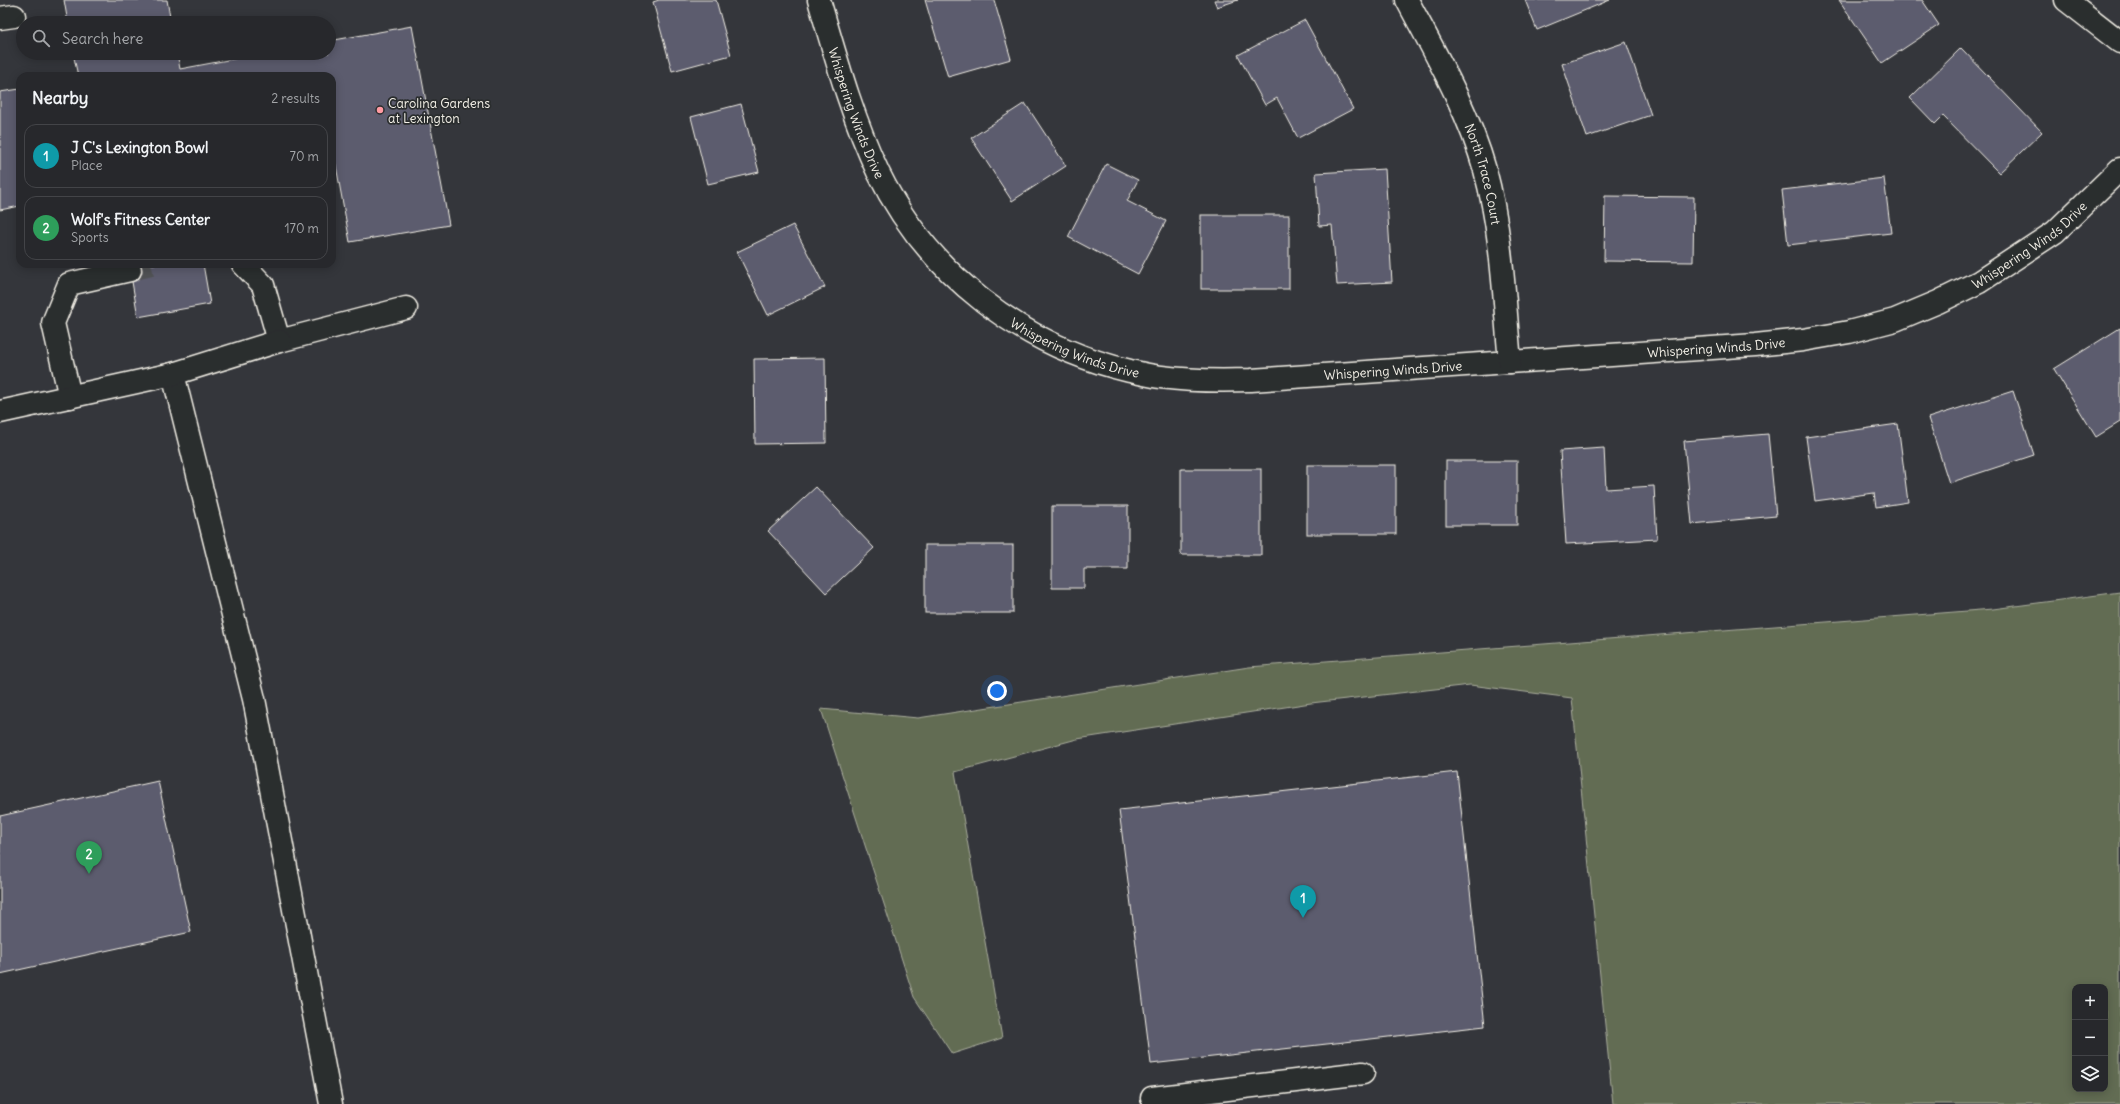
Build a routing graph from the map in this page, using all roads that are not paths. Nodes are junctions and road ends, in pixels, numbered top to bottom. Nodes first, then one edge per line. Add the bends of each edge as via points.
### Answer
1 (819, 0) edge
2 (1407, 0) edge
3 (2066, 0) edge
4 (2120, 42) edge
5 (2120, 169) edge
6 (247, 268) edge
7 (130, 270) tunnel mouth
8 (406, 308) dead end
9 (279, 341) junction
10 (1510, 362) junction
11 (172, 374) junction
12 (70, 398) junction
13 (0, 412) edge
14 (1363, 1073) dead end
15 (1152, 1098) dead end
16 (331, 1104) edge

1 - 10 street, Whispering Winds Drive via 860,131 901,213 927,248 957,280 1018,326 1070,353 1114,367 1160,377 1205,381
2 - 10 street, North Trace Court via 1453,89 1485,170 1498,238
3 - 4 street
5 - 10 street, Whispering Winds Drive via 2055,232 1979,282 1895,320 1849,332 1795,341
6 - 9 street via 264,285
7 - 12 street via 69,284 54,323
8 - 9 street
9 - 11 street
11 - 12 street
11 - 16 street via 254,699
12 - 13 street
14 - 15 street

